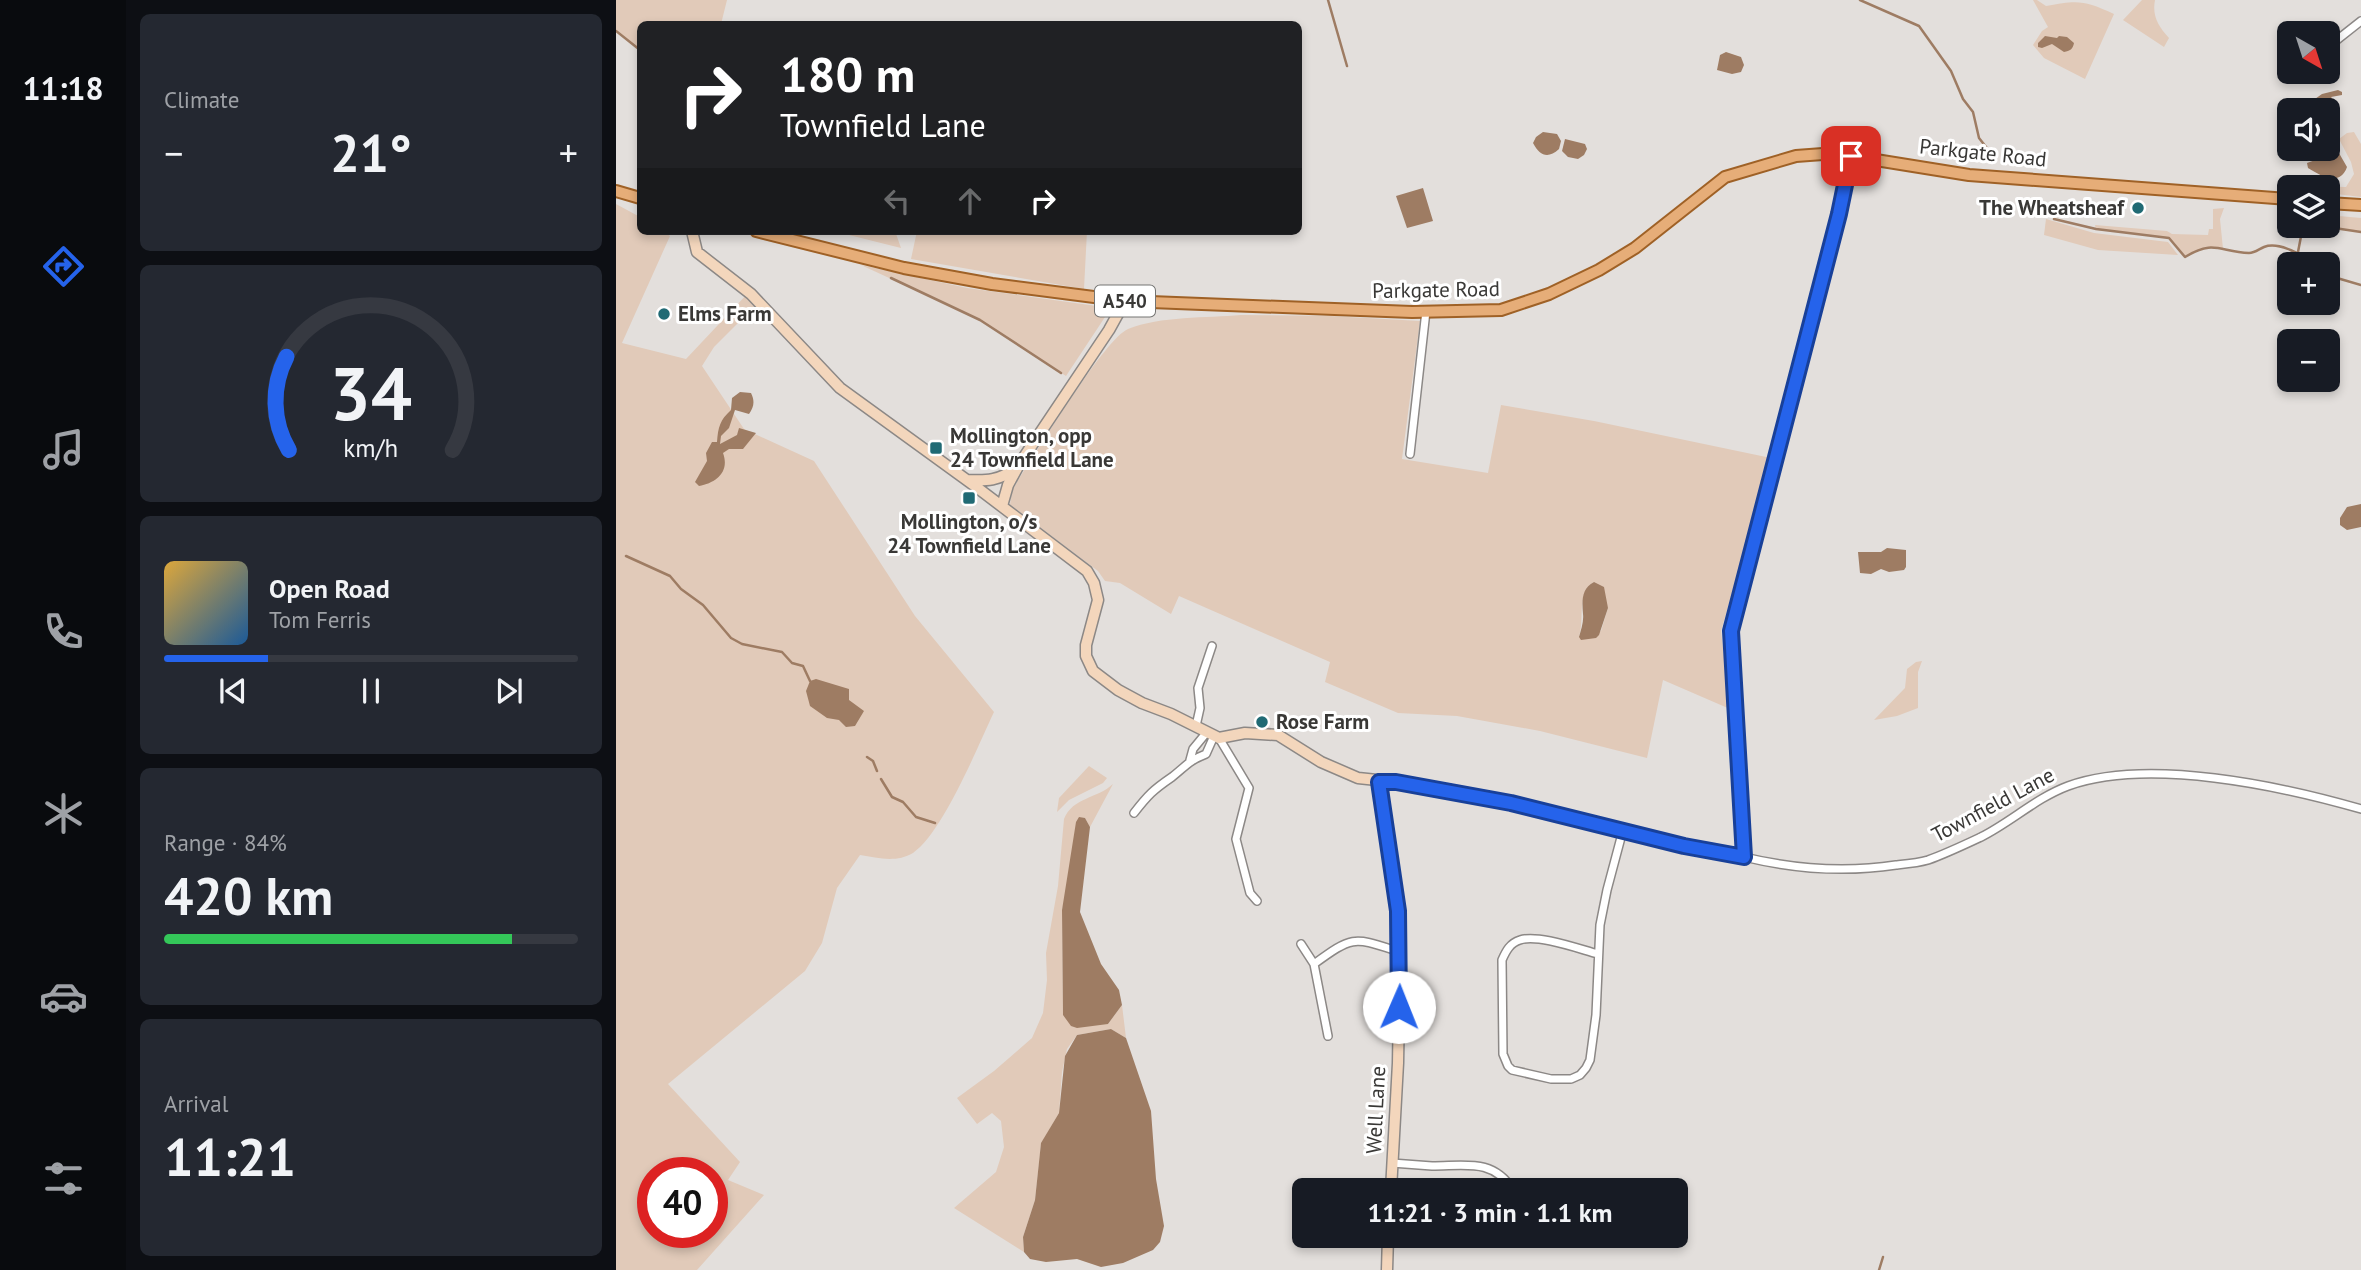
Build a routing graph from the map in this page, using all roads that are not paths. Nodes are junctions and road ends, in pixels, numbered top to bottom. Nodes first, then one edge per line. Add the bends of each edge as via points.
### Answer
1 (2361, 21) edge
2 (2340, 38) edge
3 (1851, 156) junction
4 (616, 191) edge
5 (637, 197) edge
6 (2277, 199) edge
7 (2340, 204) edge
8 (2361, 205) edge
9 (693, 235) edge
10 (772, 235) edge
11 (1125, 301) junction
12 (1426, 311) junction
13 (1410, 454) dead end
14 (1020, 463) junction
15 (967, 480) junction
16 (1002, 506) junction
17 (1212, 646) dead end
18 (1196, 726) junction
19 (1213, 735) junction
20 (1190, 760) junction
21 (1379, 782) junction
22 (2361, 809) edge
23 (1134, 813) dead end
24 (1623, 830) junction
25 (1744, 857) junction
26 (1257, 901) dead end
27 (1301, 944) dead end
28 (1400, 951) junction
29 (1598, 954) junction
30 (1314, 964) junction
31 (1328, 1035) dead end
32 (1392, 1163) junction
33 (1391, 1178) edge
34 (1505, 1178) edge
35 (1388, 1248) edge
36 (1387, 1270) edge

1 - 2 street
3 - 6 main road, Parkgate Road / A540 via 1969,174
3 - 12 main road, Parkgate Road / A540 via 1796,156 1724,177 1636,247 1576,282 1523,304 1501,310
3 - 25 street via 1731,631
4 - 5 main road
7 - 8 main road
9 - 15 street via 697,252 755,297 840,388
10 - 11 main road, Parkgate Road / A540 via 904,268
11 - 12 main road, Parkgate Road / A540
11 - 14 street
12 - 13 street
14 - 15 street via 999,478
14 - 16 street
15 - 16 street
16 - 18 street via 1087,571 1094,583 1098,600 1086,645 1093,671 1142,703
17 - 18 street via 1198,688
18 - 19 street
19 - 20 street via 1193,749
19 - 20 street via 1206,754
19 - 21 street, Townfield Lane via 1278,735 1321,762
19 - 26 street via 1249,788 1236,839 1250,893
20 - 23 street via 1156,786
21 - 24 street, Townfield Lane via 1511,803
21 - 28 street, Well Lane
22 - 25 street, Townfield Lane via 2242,782 2136,774 2069,786 1983,836 1927,861 1873,869 1818,870
24 - 25 street, Townfield Lane
24 - 29 street via 1606,890
27 - 30 street
28 - 30 street via 1357,940 1343,942
28 - 32 street, Well Lane
29 - 29 street via 1596,1015 1586,1068 1571,1079 1512,1070 1503,1054 1506,951 1518,940 1527,939
30 - 31 street
32 - 33 street, Well Lane
32 - 34 street via 1479,1165
35 - 36 street

